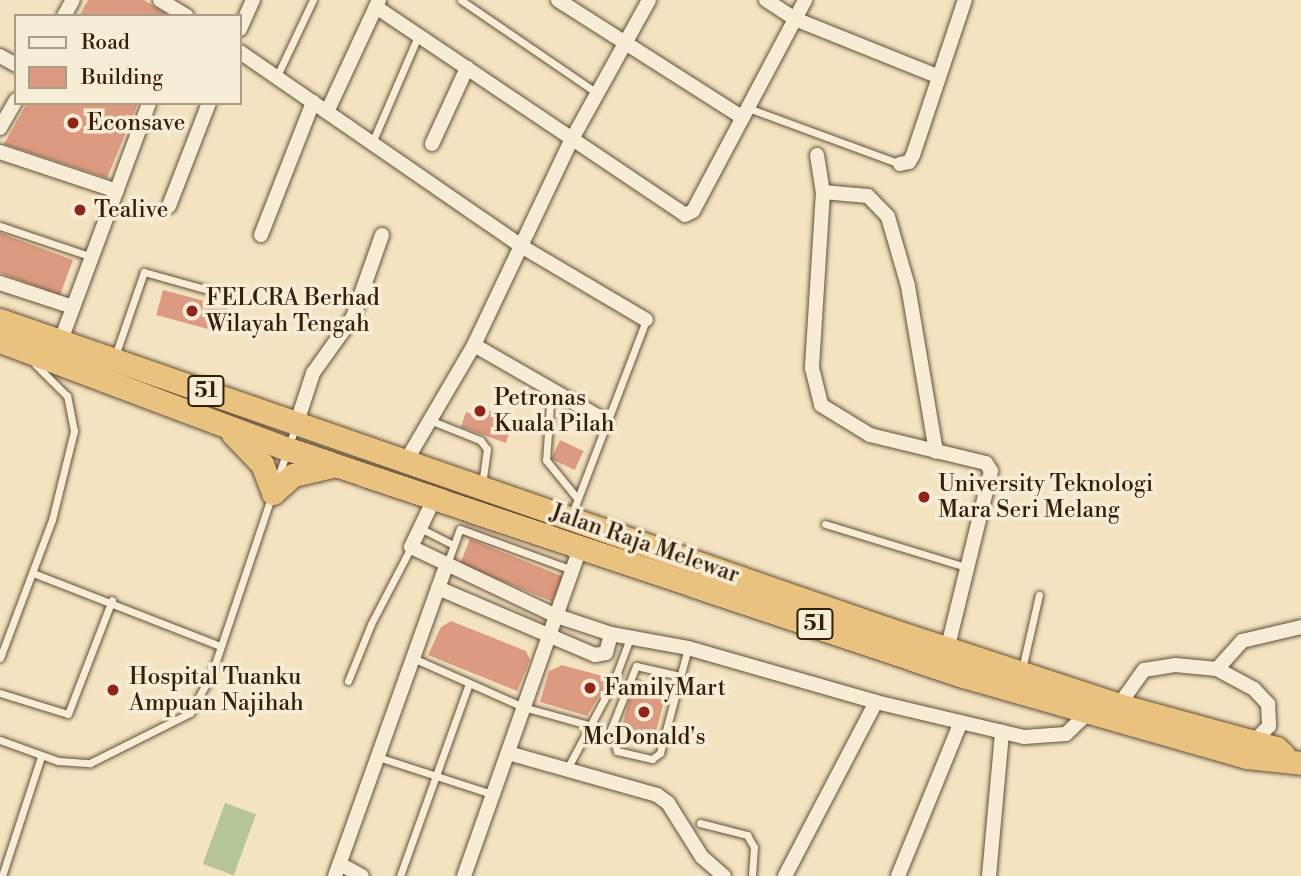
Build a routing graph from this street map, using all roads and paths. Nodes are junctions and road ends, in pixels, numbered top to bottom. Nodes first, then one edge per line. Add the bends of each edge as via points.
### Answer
1 (160, 0) edge
2 (253, 0) edge
3 (313, 0) edge
4 (461, 0) edge
5 (558, 0) edge
6 (649, 0) edge
7 (766, 0) edge
8 (805, 0) edge
9 (965, 0) edge
10 (377, 3) edge
11 (184, 11) edge
12 (795, 19) junction
13 (242, 25) edge
14 (419, 35) junction
15 (624, 43) junction
16 (242, 52) edge
17 (467, 68) junction
18 (277, 76) junction
19 (937, 76) junction
20 (597, 93) junction
21 (313, 102) junction
22 (14, 103) edge
23 (148, 105) edge
24 (208, 105) edge
25 (327, 112) junction
26 (745, 113) junction
27 (0, 127) edge
28 (572, 139) junction
29 (372, 143) junction
30 (432, 144) dead end
31 (0, 152) edge
32 (817, 155) dead end
33 (900, 164) joint
34 (117, 191) junction
35 (823, 191) junction
36 (169, 206) dead end
37 (0, 226) edge
38 (261, 235) dead end
39 (382, 235) dead end
40 (521, 246) junction
41 (92, 257) junction
42 (0, 283) edge
43 (212, 291) dead end
44 (73, 307) junction
45 (0, 320) edge
46 (646, 320) joint
47 (5, 343) edge
48 (474, 345) junction
49 (57, 350) junction
50 (111, 370) junction
51 (551, 390) junction
52 (210, 419) junction
53 (432, 421) junction
54 (606, 421) junction
55 (297, 422) junction
56 (288, 449) junction
57 (936, 452) junction
58 (407, 461) junction
59 (344, 468) junction
60 (481, 489) junction
61 (273, 493) junction
62 (435, 497) junction
63 (574, 508) junction
64 (825, 524) dead end
65 (420, 528) junction
66 (454, 545) junction
67 (581, 545) junction
68 (411, 547) junction
69 (447, 564) junction
70 (966, 567) junction
71 (572, 570) junction
72 (33, 573) junction
73 (438, 588) junction
74 (1039, 595) dead end
75 (112, 600) junction
76 (554, 615) junction
77 (1301, 627) edge
78 (611, 634) junction
79 (547, 637) junction
80 (630, 637) junction
81 (885, 639) junction
82 (220, 646) junction
83 (688, 648) junction
84 (945, 648) junction
85 (412, 657) junction
86 (909, 657) junction
87 (0, 658) edge
88 (1217, 669) junction
89 (1021, 673) junction
90 (680, 676) junction
91 (963, 676) junction
92 (348, 681) dead end
93 (469, 682) junction
94 (0, 693) edge
95 (876, 702) junction
96 (1119, 705) junction
97 (1093, 706) junction
98 (523, 707) junction
99 (961, 722) junction
100 (592, 726) junction
101 (1002, 732) junction
102 (0, 740) edge
103 (1249, 749) junction
104 (508, 753) junction
105 (41, 757) junction
106 (378, 757) junction
107 (1296, 762) edge
108 (567, 769) junction
109 (435, 776) junction
110 (492, 794) junction
111 (700, 823) dead end
112 (338, 870) edge
113 (2, 876) edge
114 (362, 876) edge
115 (400, 876) edge
116 (464, 876) edge
117 (724, 876) edge
118 (752, 876) edge
119 (785, 876) edge
120 (898, 876) edge
121 (989, 876) edge

1 - 11 street
2 - 13 street
3 - 18 lane
4 - 20 lane
5 - 15 street
6 - 15 street
7 - 12 street
8 - 12 street
9 - 19 street
10 - 14 street
10 - 25 street
12 - 19 street
12 - 26 street
14 - 17 street
14 - 29 lane
15 - 20 street
15 - 26 street
16 - 18 street
17 - 28 street
17 - 30 street
18 - 21 street
19 - 33 street via 913,155
20 - 28 street
21 - 25 street
21 - 38 street
22 - 27 street
23 - 34 street
24 - 36 street
25 - 29 street
26 - 28 street via 693,211 685,215
26 - 33 lane
28 - 40 street
29 - 40 street
31 - 34 street
32 - 35 street
34 - 41 street
35 - 57 street via 868,196 888,217 908,286
35 - 57 street via 813,388 821,405 852,426
37 - 41 lane
39 - 55 street via 352,317 313,373
40 - 46 street
40 - 48 street
41 - 44 street
42 - 44 street
43 - 50 lane via 144,272
44 - 49 street
45 - 49 highway, Jalan Raja Melewar / 51
46 - 54 lane
47 - 49 highway, Jalan Raja Melewar / 51
47 - 72 lane via 60,385 73,416 67,472
48 - 51 street
48 - 53 street
49 - 50 highway, Jalan Raja Melewar / 51
50 - 52 highway, Jalan Raja Melewar / 51
50 - 55 highway, Jalan Raja Melewar / 51
51 - 54 street
51 - 63 lane via 546,460
52 - 56 highway, Jalan Raja Melewar / 51
52 - 61 highway via 249,446
53 - 58 street
53 - 60 lane via 480,440 487,449
54 - 63 lane
55 - 56 lane
55 - 58 highway, Jalan Raja Melewar / 51
56 - 59 highway, Jalan Raja Melewar / 51
56 - 61 lane
57 - 70 street via 986,463 991,471
58 - 60 highway, Jalan Raja Melewar / 51
59 - 61 highway via 306,469
59 - 62 highway, Jalan Raja Melewar / 51
60 - 63 highway, Jalan Raja Melewar / 51
61 - 82 lane
62 - 65 street
62 - 67 highway, Jalan Raja Melewar / 51
63 - 81 highway, Jalan Raja Melewar / 51
64 - 70 lane
65 - 66 lane
65 - 68 street
66 - 69 lane
66 - 71 lane via 460,529
67 - 71 street
67 - 81 highway, Jalan Raja Melewar / 51
68 - 69 street
68 - 92 lane
69 - 73 street
69 - 76 street
70 - 84 street
71 - 76 street
72 - 75 lane
72 - 87 lane
73 - 79 street
73 - 85 street
74 - 89 lane
75 - 82 lane
75 - 94 lane via 68,714
76 - 78 street
76 - 79 street
77 - 88 street via 1242,641
78 - 79 street via 601,656
78 - 80 street
79 - 98 street
80 - 83 street
80 - 100 lane
81 - 84 highway, Jalan Raja Melewar / 51
81 - 86 highway, Jalan Raja Melewar / 51
82 - 105 lane via 198,702 177,722 90,763
83 - 90 lane
83 - 95 street
84 - 86 street
84 - 89 highway, Jalan Raja Melewar / 51
84 - 91 street via 947,658
85 - 93 lane
85 - 106 street
86 - 91 highway, Jalan Raja Melewar / 51
88 - 96 street via 1175,665 1144,670
88 - 103 street via 1254,689 1268,704 1269,726
89 - 97 highway, Jalan Raja Melewar / 51
90 - 90 lane via 660,752 652,759 617,751 611,729 636,666
91 - 97 highway, Jalan Raja Melewar / 51
93 - 98 lane
93 - 109 lane
95 - 99 street
95 - 119 street
96 - 97 highway, Jalan Raja Melewar / 51
96 - 103 highway, Jalan Raja Melewar / 51
97 - 101 street via 1066,734 1047,738
97 - 103 highway, Jalan Raja Melewar / 51
98 - 100 lane
98 - 104 street
99 - 101 street
99 - 120 street
100 - 108 lane
101 - 121 street
102 - 105 lane
103 - 107 highway, Jalan Raja Melewar / 51
104 - 108 street
104 - 110 street
105 - 113 lane
106 - 109 lane
106 - 112 street
108 - 117 street via 657,795 668,803 702,857
109 - 110 lane
109 - 115 lane
110 - 116 street
111 - 118 lane via 747,835 754,847
112 - 114 street

